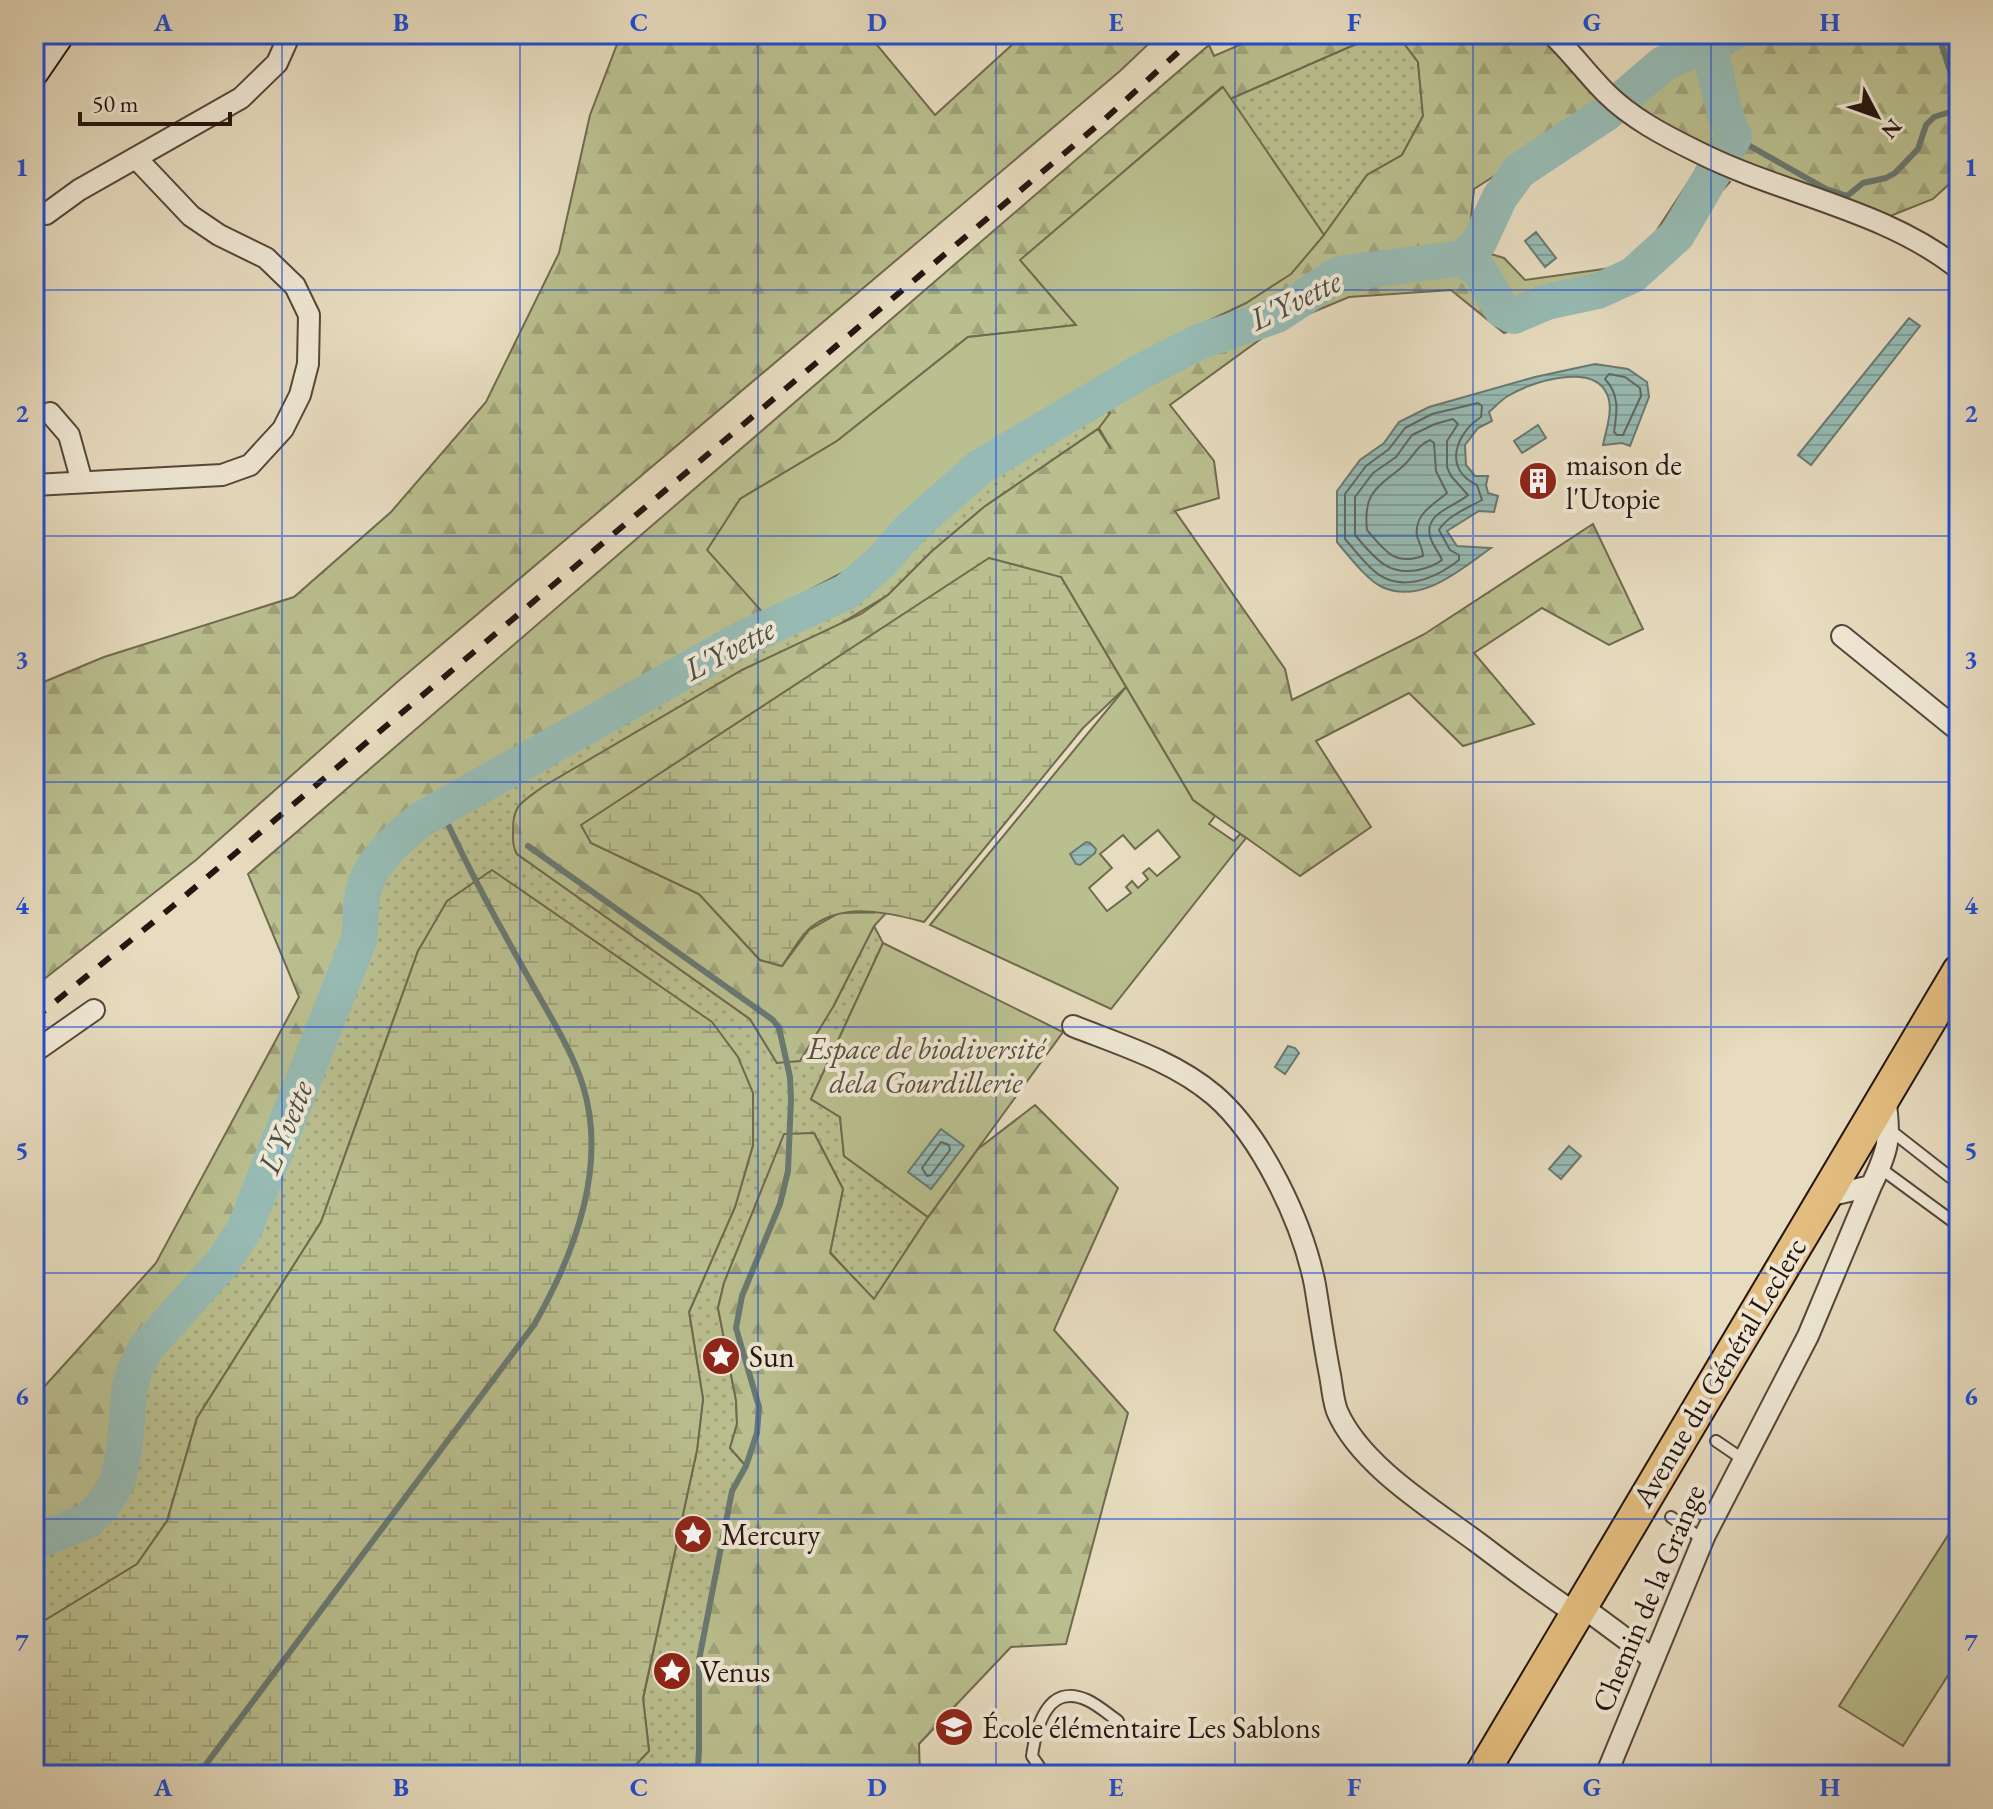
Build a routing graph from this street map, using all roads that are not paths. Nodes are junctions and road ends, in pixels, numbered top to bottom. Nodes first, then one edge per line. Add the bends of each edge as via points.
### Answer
1 (60, 34) edge
2 (290, 34) edge
3 (1552, 34) edge
4 (34, 72) edge
5 (136, 158) junction
6 (34, 212) edge
7 (1959, 269) edge
8 (50, 413) dead end
9 (82, 482) junction
10 (34, 485) edge
11 (1842, 636) dead end
12 (1959, 731) edge
13 (1959, 971) edge
14 (94, 1010) dead end
15 (1073, 1026) dead end
16 (34, 1052) edge
17 (1885, 1093) junction
18 (1890, 1130) junction
19 (1875, 1177) junction
20 (1959, 1184) edge
21 (1823, 1197) junction
22 (1959, 1226) edge
23 (1716, 1441) dead end
24 (1747, 1462) junction
25 (1671, 1517) dead end
26 (1707, 1542) junction
27 (1578, 1609) junction
28 (1653, 1659) junction
29 (1118, 1721) dead end
30 (1045, 1775) edge
31 (1481, 1775) edge
32 (1606, 1775) edge

1 - 4 street
2 - 5 street via 277,63 241,98
3 - 7 street via 1631,114 1700,154 1903,233
5 - 6 street via 46,214
5 - 9 street via 191,216 266,258 295,286 309,315 308,364 283,429 250,465 222,475
8 - 9 street via 69,435
9 - 10 street
11 - 12 street
13 - 17 main road, Avenue du Général Leclerc
14 - 16 street
15 - 27 street via 1176,1069 1214,1095 1239,1122 1289,1208 1303,1246 1336,1409 1351,1435 1412,1494
17 - 18 street, Chemin de la Grange
17 - 21 main road, Avenue du Général Leclerc
18 - 19 street, Chemin de la Grange
18 - 20 lane
19 - 21 street
19 - 22 lane
19 - 24 street, Chemin de la Grange via 1808,1336
21 - 27 main road, Avenue du Général Leclerc
23 - 24 lane
24 - 26 street, Chemin de la Grange
25 - 26 lane
26 - 28 street, Chemin de la Grange
27 - 28 street
27 - 31 main road, Avenue du Général Leclerc
28 - 32 street, Chemin de la Grange
29 - 30 lane via 1086,1699 1055,1700 1035,1733 1032,1756

